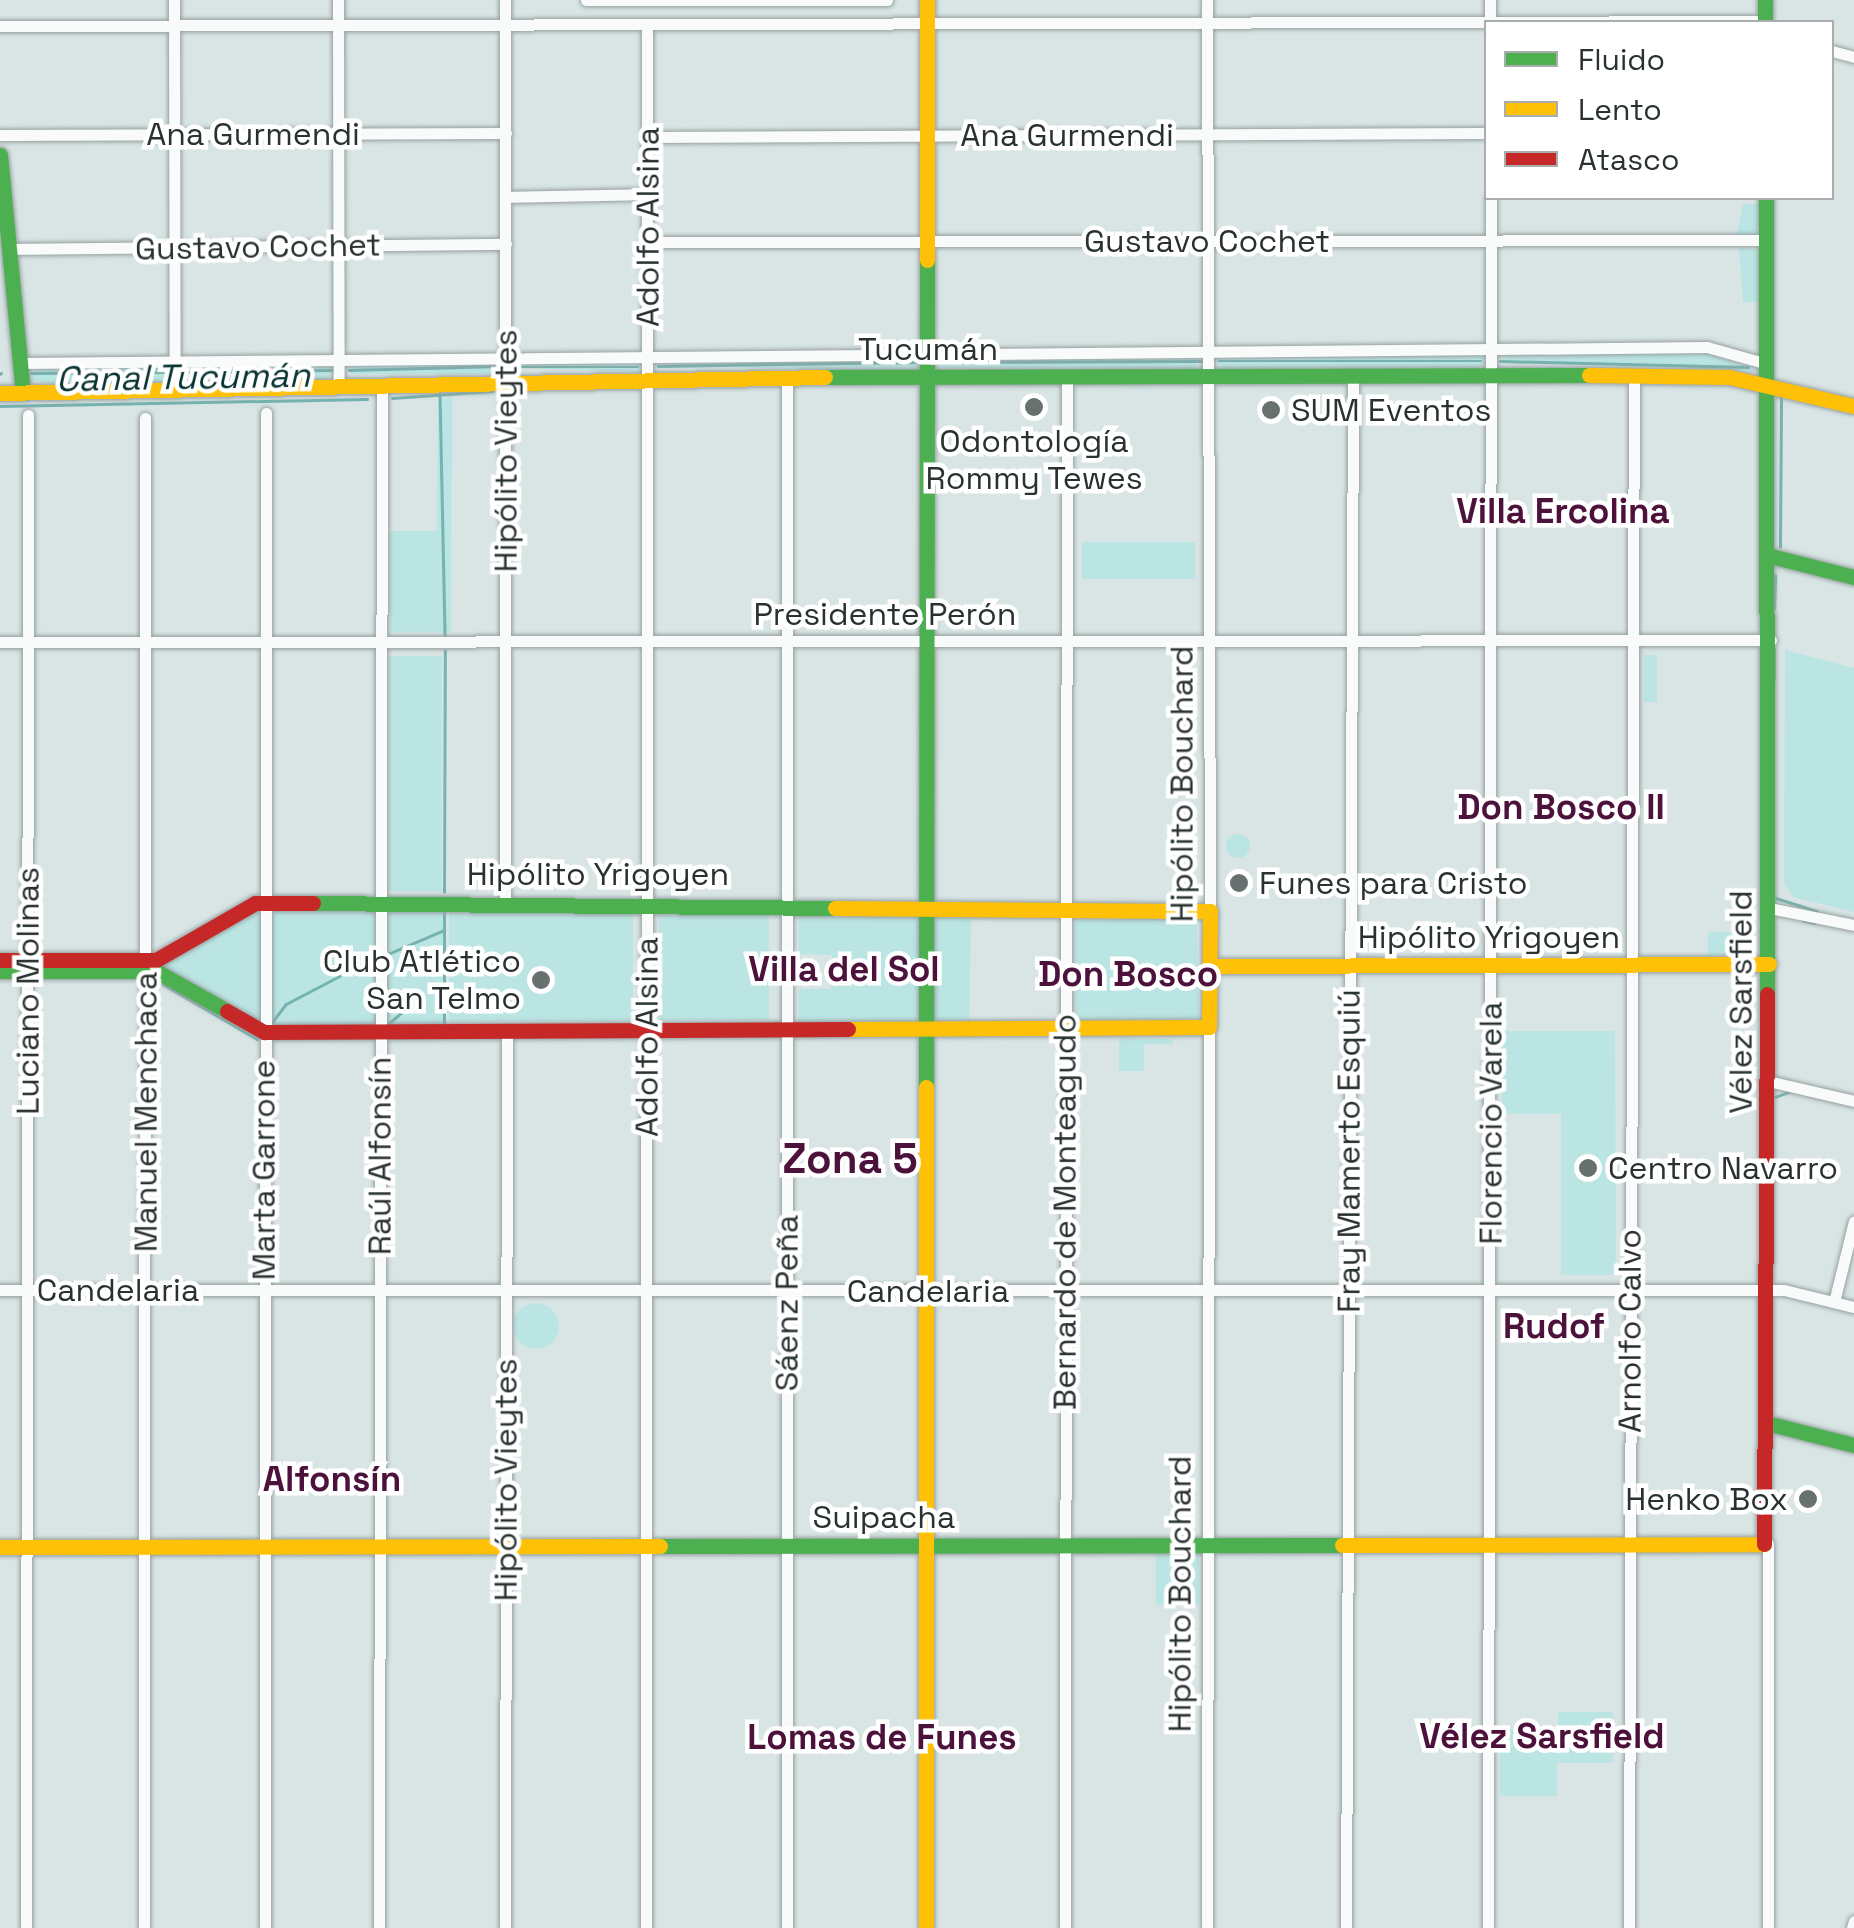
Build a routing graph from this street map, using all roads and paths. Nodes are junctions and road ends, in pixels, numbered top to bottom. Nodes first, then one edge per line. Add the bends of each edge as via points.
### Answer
1 (174, 0) edge
2 (338, 0) edge
3 (506, 0) edge
4 (586, 0) edge
5 (887, 0) edge
6 (926, 0) edge
7 (1208, 0) edge
8 (682, 1) edge
9 (791, 1) edge
10 (1484, 22) edge
11 (1208, 24) junction
12 (647, 25) junction
13 (926, 25) junction
14 (0, 26) edge
15 (174, 26) junction
16 (338, 26) junction
17 (506, 26) junction
18 (506, 133) junction
19 (1484, 133) edge
20 (174, 134) junction
21 (338, 134) junction
22 (1208, 134) junction
23 (0, 135) edge
24 (928, 136) junction
25 (648, 137) junction
26 (0, 154) edge
27 (648, 194) junction
28 (506, 197) junction
29 (1491, 200) edge
30 (1766, 200) edge
31 (1766, 240) junction
32 (1208, 241) junction
33 (1491, 241) junction
34 (648, 242) junction
35 (928, 242) junction
36 (506, 244) junction
37 (339, 246) junction
38 (175, 247) junction
39 (9, 248) junction
40 (1492, 349) junction
41 (1209, 352) junction
42 (929, 354) junction
43 (1767, 355) junction
44 (649, 356) junction
45 (507, 359) junction
46 (339, 360) junction
47 (175, 362) junction
48 (20, 363) junction
49 (1209, 374) junction
50 (1352, 374) junction
51 (1492, 374) junction
52 (1067, 375) junction
53 (1634, 375) junction
54 (929, 376) junction
55 (788, 377) junction
56 (649, 378) junction
57 (507, 380) junction
58 (1770, 383) junction
59 (382, 384) junction
60 (339, 385) junction
61 (176, 389) junction
62 (0, 393) edge
63 (23, 393) junction
64 (1854, 406) edge
65 (266, 413) dead end
66 (28, 415) dead end
67 (145, 418) dead end
68 (1771, 556) junction
69 (1854, 577) edge
70 (1633, 640) junction
71 (1770, 640) junction
72 (1065, 641) junction
73 (1210, 641) junction
74 (1350, 641) junction
75 (1492, 641) junction
76 (0, 642) edge
77 (28, 642) junction
78 (146, 642) junction
79 (265, 642) junction
80 (381, 642) junction
81 (506, 642) junction
82 (648, 642) junction
83 (787, 642) junction
84 (928, 642) junction
85 (381, 902) junction
86 (505, 902) junction
87 (647, 902) junction
88 (787, 902) junction
89 (927, 902) junction
90 (264, 903) junction
91 (1064, 908) junction
92 (1769, 908) junction
93 (1210, 911) junction
94 (1854, 926) edge
95 (0, 960) edge
96 (1632, 964) junction
97 (1769, 964) junction
98 (146, 965) junction
99 (1349, 965) junction
100 (1491, 965) junction
101 (28, 966) junction
102 (1209, 966) junction
103 (0, 971) edge
104 (1209, 1027) junction
105 (1064, 1030) junction
106 (264, 1032) junction
107 (380, 1032) junction
108 (507, 1032) junction
109 (647, 1032) junction
110 (787, 1032) junction
111 (927, 1032) junction
112 (1768, 1081) junction
113 (1854, 1101) edge
114 (1854, 1221) edge
115 (0, 1290) edge
116 (27, 1290) junction
117 (787, 1290) junction
118 (927, 1290) junction
119 (1064, 1290) junction
120 (1207, 1290) junction
121 (1348, 1290) junction
122 (1490, 1290) junction
123 (1630, 1290) junction
124 (1768, 1290) junction
125 (145, 1291) junction
126 (263, 1291) junction
127 (380, 1291) junction
128 (506, 1291) junction
129 (647, 1291) junction
130 (1834, 1302) junction
131 (1854, 1307) edge
132 (1767, 1423) junction
133 (1854, 1445) edge
134 (1208, 1543) junction
135 (787, 1544) junction
136 (927, 1544) junction
137 (1064, 1544) junction
138 (1348, 1544) junction
139 (1489, 1544) junction
140 (1630, 1544) junction
141 (1768, 1544) junction
142 (506, 1545) junction
143 (647, 1545) junction
144 (27, 1546) junction
145 (145, 1546) junction
146 (263, 1546) junction
147 (380, 1546) junction
148 (0, 1547) edge
149 (1854, 1920) edge
150 (144, 1926) edge
151 (26, 1928) edge
152 (265, 1928) edge
153 (379, 1928) edge
154 (506, 1928) edge
155 (646, 1928) edge
156 (787, 1928) edge
157 (926, 1928) edge
158 (1064, 1928) edge
159 (1207, 1928) edge
160 (1346, 1928) edge
161 (1488, 1928) edge
162 (1629, 1928) edge
163 (1768, 1928) edge
164 (1852, 1928) edge

1 - 15 street
2 - 16 street
3 - 17 street, Hipólito Vieytes
4 - 8 street
5 - 9 street
6 - 13 street
7 - 11 street, Hipólito Bouchard
8 - 9 street
10 - 11 street
11 - 13 street
11 - 22 street, Hipólito Bouchard
12 - 13 street
12 - 17 street
12 - 25 street, Adolfo Alsina
13 - 24 street
14 - 15 street
15 - 16 street
15 - 20 street
16 - 17 street
16 - 21 street
17 - 18 street, Hipólito Vieytes
18 - 21 street, Ana Gurmendi
18 - 28 street, Hipólito Vieytes
19 - 22 street, Ana Gurmendi
20 - 21 street, Ana Gurmendi
20 - 23 street, Ana Gurmendi
20 - 38 street
21 - 37 street
22 - 24 street, Ana Gurmendi
22 - 32 street, Hipólito Bouchard
24 - 25 street, Ana Gurmendi
24 - 35 street
25 - 27 street, Adolfo Alsina
26 - 39 street
27 - 28 street
27 - 34 street, Adolfo Alsina
28 - 36 street, Hipólito Vieytes
29 - 33 street, Florencio Varela
30 - 31 street, Vélez Sarsfield
31 - 33 street, Gustavo Cochet
31 - 43 street, Vélez Sarsfield
32 - 33 street, Gustavo Cochet
32 - 35 street, Gustavo Cochet
32 - 41 street, Hipólito Bouchard
33 - 40 street, Florencio Varela
34 - 35 street, Gustavo Cochet
34 - 44 street, Adolfo Alsina
35 - 42 street
36 - 37 street, Gustavo Cochet
36 - 45 street, Hipólito Vieytes
37 - 38 street, Gustavo Cochet
37 - 46 street
38 - 39 street, Gustavo Cochet
38 - 47 street
39 - 48 street
40 - 41 street, Tucumán
40 - 43 street, Tucumán
40 - 51 street, Florencio Varela
41 - 42 street, Tucumán
41 - 49 street, Hipólito Bouchard
42 - 44 street, Tucumán
42 - 54 street
43 - 58 street, Vélez Sarsfield
44 - 45 street, Tucumán
44 - 56 street, Adolfo Alsina
45 - 46 street, Tucumán
45 - 57 street, Hipólito Vieytes
46 - 47 street, Tucumán
46 - 60 street
47 - 48 street, Tucumán
47 - 61 street
48 - 63 street
49 - 50 street, Tucumán
49 - 52 street, Tucumán
49 - 73 street, Hipólito Bouchard
50 - 51 street, Tucumán
50 - 74 street, Fray Mamerto Esquiú
51 - 53 street, Tucumán
51 - 75 street, Florencio Varela
52 - 54 street, Tucumán
52 - 72 street, Bernardo de Monteagudo
53 - 58 street, Tucumán
53 - 70 street, Arnolfo Calvo
54 - 55 street, Tucumán
54 - 84 street
55 - 56 street, Tucumán
55 - 83 street, Sáenz Peña
56 - 57 street, Tucumán
56 - 82 street, Adolfo Alsina
57 - 59 street, Tucumán
57 - 81 street, Hipólito Vieytes
58 - 64 street, Tucumán
58 - 68 street, Vélez Sarsfield
59 - 60 street, Tucumán
59 - 80 street, Raúl Alfonsín
60 - 61 street, Tucumán
61 - 63 street, Tucumán
62 - 63 street, Tucumán
65 - 79 street, Marta Garrone
66 - 77 street, Luciano Molinas
67 - 78 street, Manuel Menchaca
68 - 69 street
68 - 71 street, Vélez Sarsfield
70 - 71 street, Presidente Perón
70 - 75 street, Presidente Perón
70 - 96 street, Arnolfo Calvo
71 - 92 street, Vélez Sarsfield
72 - 73 street, Presidente Perón
72 - 84 street, Presidente Perón
72 - 91 street, Bernardo de Monteagudo
73 - 74 street, Presidente Perón
73 - 93 street, Hipólito Bouchard
74 - 75 street, Presidente Perón
74 - 99 street, Fray Mamerto Esquiú
75 - 100 street, Florencio Varela
76 - 77 street, Presidente Perón
77 - 78 street, Presidente Perón
77 - 101 street, Luciano Molinas
78 - 79 street, Presidente Perón
78 - 98 street, Manuel Menchaca
79 - 80 street, Presidente Perón
79 - 90 street, Marta Garrone
80 - 81 street, Presidente Perón
80 - 85 street, Raúl Alfonsín
81 - 82 street, Presidente Perón
81 - 86 street, Hipólito Vieytes
82 - 83 street, Presidente Perón
82 - 87 street, Adolfo Alsina
83 - 84 street, Presidente Perón
83 - 88 street, Sáenz Peña
84 - 89 street
85 - 86 street, Hipólito Yrigoyen
85 - 90 street, Hipólito Yrigoyen
85 - 107 street, Raúl Alfonsín
86 - 87 street, Hipólito Yrigoyen
87 - 88 street, Hipólito Yrigoyen
87 - 109 street, Adolfo Alsina
88 - 89 street, Hipólito Yrigoyen
88 - 110 street, Sáenz Peña
89 - 91 street, Hipólito Yrigoyen
89 - 111 street
90 - 98 street, Hipólito Yrigoyen
90 - 106 street, Marta Garrone
91 - 93 street, Hipólito Yrigoyen
91 - 105 street, Bernardo de Monteagudo
92 - 94 street
92 - 97 street, Vélez Sarsfield
93 - 102 street, Hipólito Bouchard
95 - 101 street, Hipólito Yrigoyen
96 - 97 street, Hipólito Yrigoyen
96 - 100 street, Hipólito Yrigoyen
96 - 123 street, Arnolfo Calvo
97 - 112 street, Vélez Sarsfield
98 - 101 street, Hipólito Yrigoyen
98 - 106 street
98 - 125 street, Manuel Menchaca
99 - 100 street, Hipólito Yrigoyen
99 - 102 street, Hipólito Yrigoyen
99 - 121 street, Fray Mamerto Esquiú
100 - 122 street, Florencio Varela
101 - 103 street, Hipólito Yrigoyen
101 - 116 street, Luciano Molinas
102 - 104 street, Hipólito Bouchard
104 - 105 street
104 - 120 street, Hipólito Bouchard
105 - 111 street
105 - 119 street, Bernardo de Monteagudo
106 - 107 street
106 - 126 street, Marta Garrone
107 - 108 street
107 - 127 street, Raúl Alfonsín
108 - 109 street
108 - 128 street, Hipólito Vieytes
109 - 110 street
109 - 129 street, Adolfo Alsina
110 - 111 street
110 - 117 street, Sáenz Peña
111 - 118 street
112 - 113 street
112 - 124 street, Vélez Sarsfield
114 - 130 street
115 - 116 street, Candelaria
116 - 125 street, Candelaria
116 - 144 street, Luciano Molinas
117 - 118 street, Candelaria
117 - 129 street, Candelaria
117 - 135 street, Sáenz Peña
118 - 119 street, Candelaria
118 - 136 street
119 - 120 street, Candelaria
119 - 137 street, Bernardo de Monteagudo
120 - 121 street, Candelaria
120 - 134 street, Hipólito Bouchard
121 - 122 street, Candelaria
121 - 138 street, Fray Mamerto Esquiú
122 - 123 street, Candelaria
122 - 139 street, Florencio Varela
123 - 124 street, Candelaria
123 - 140 street, Arnolfo Calvo
124 - 130 street, Candelaria
124 - 132 street, Vélez Sarsfield
125 - 126 street, Candelaria
125 - 145 street, Manuel Menchaca
126 - 127 street, Candelaria
126 - 146 street, Marta Garrone
127 - 128 street, Candelaria
127 - 147 street, Raúl Alfonsín
128 - 129 street, Candelaria
128 - 142 street, Hipólito Vieytes
129 - 143 street, Adolfo Alsina
130 - 131 street, Candelaria
132 - 133 street
132 - 141 street, Vélez Sarsfield
134 - 137 street, Suipacha
134 - 138 street, Suipacha
134 - 159 street, Hipólito Bouchard
135 - 136 street, Suipacha
135 - 143 street, Suipacha
135 - 156 street, Sáenz Peña
136 - 137 street, Suipacha
136 - 157 street
137 - 158 street, Bernardo de Monteagudo
138 - 139 street, Suipacha
138 - 160 street, Fray Mamerto Esquiú
139 - 140 street, Suipacha
139 - 161 street, Florencio Varela
140 - 141 street, Suipacha
140 - 162 street, Arnolfo Calvo
141 - 163 street, Vélez Sarsfield
142 - 143 street, Suipacha
142 - 147 street, Suipacha
142 - 154 street, Hipólito Vieytes
143 - 155 street, Adolfo Alsina
144 - 145 street, Suipacha
144 - 148 street, Suipacha
144 - 151 street, Luciano Molinas
145 - 146 street, Suipacha
145 - 150 street, Manuel Menchaca
146 - 147 street, Suipacha
146 - 152 street, Marta Garrone
147 - 153 street, Raúl Alfonsín
149 - 164 street

